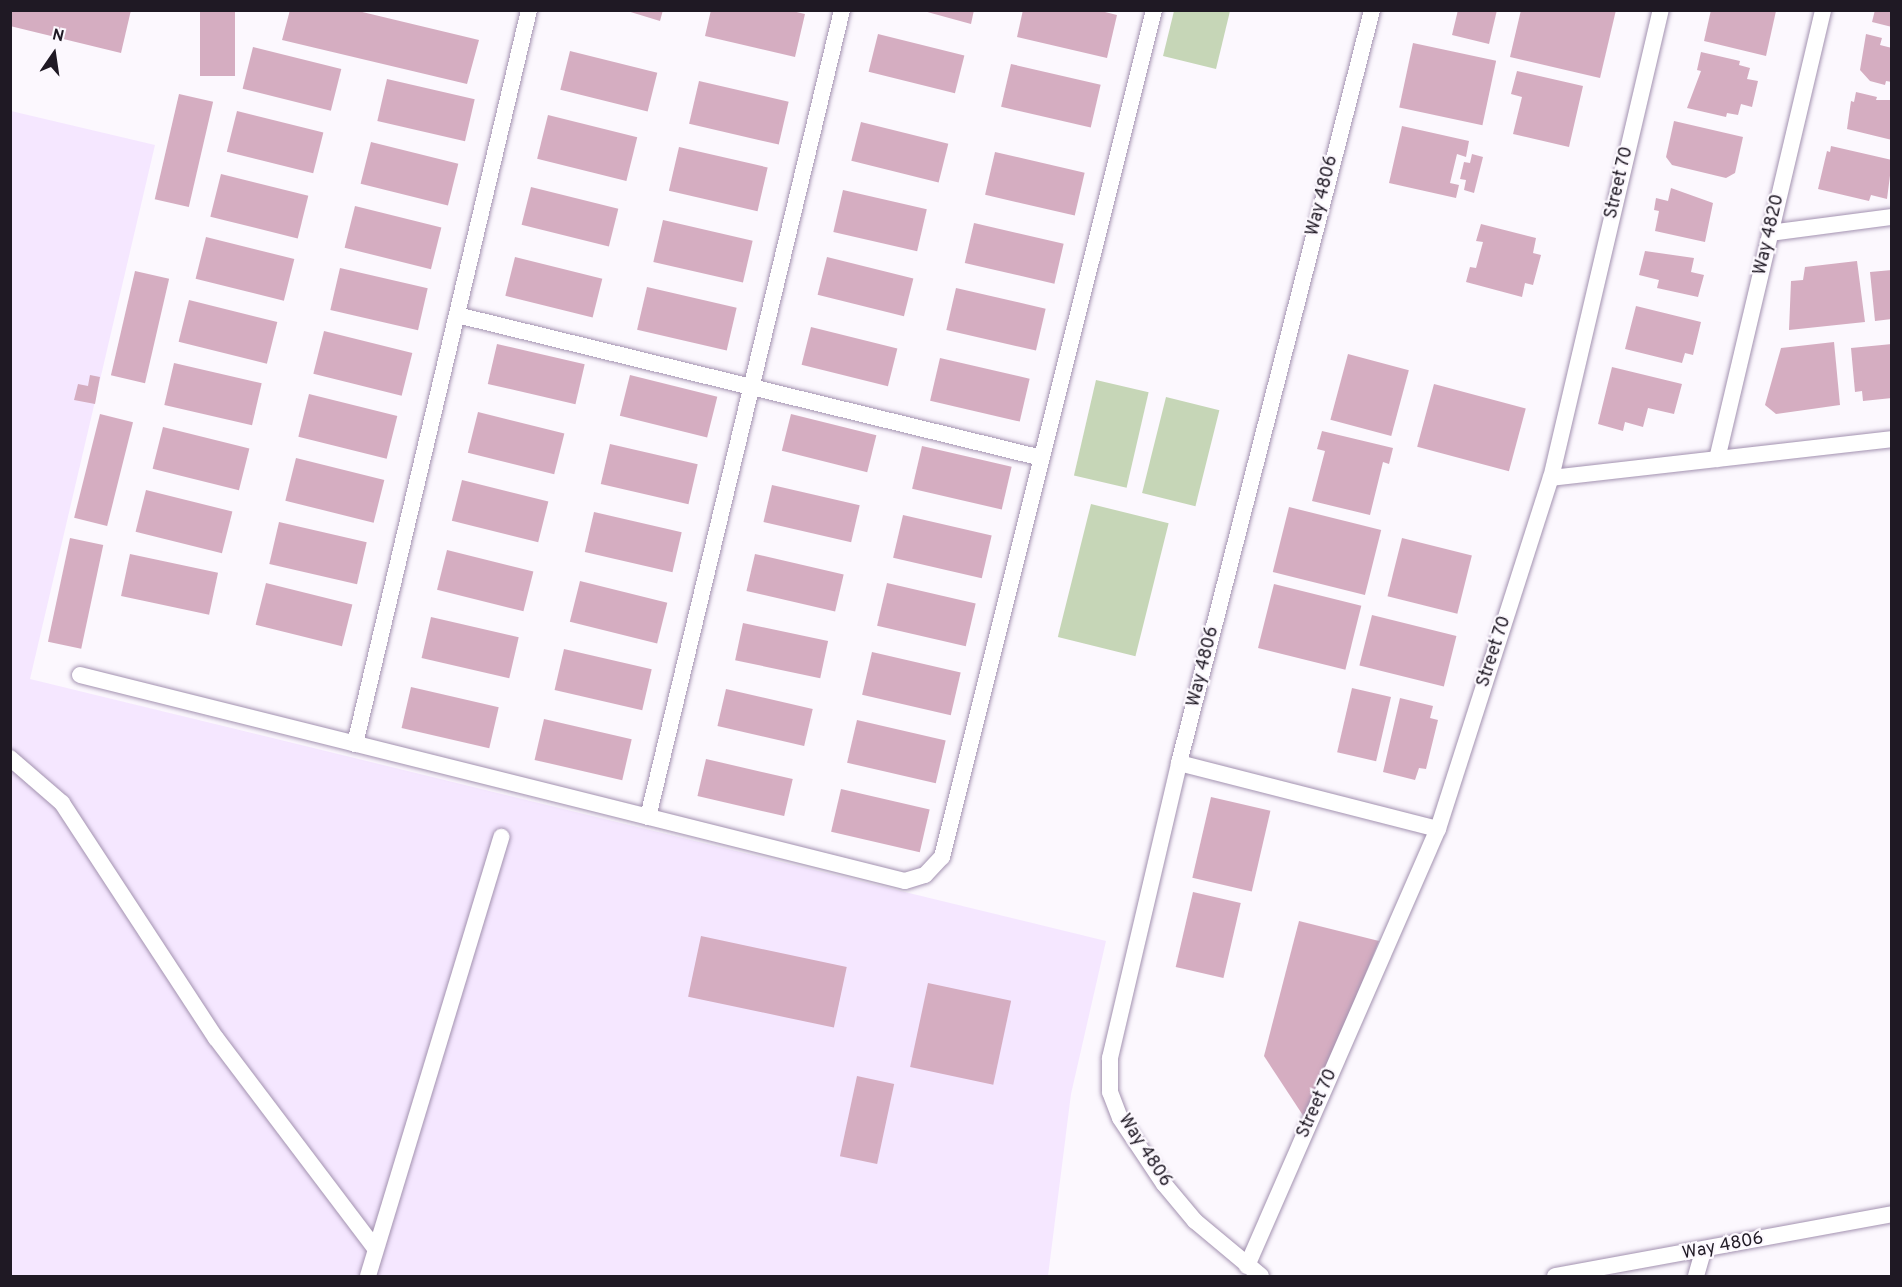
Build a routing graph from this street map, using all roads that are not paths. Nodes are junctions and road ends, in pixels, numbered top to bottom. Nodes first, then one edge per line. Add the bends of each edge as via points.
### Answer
1 (529, 10) edge
2 (842, 10) edge
3 (1154, 10) edge
4 (1372, 10) edge
5 (1661, 10) edge
6 (1823, 10) edge
7 (1892, 217) edge
8 (1770, 233) junction
9 (457, 315) junction
10 (752, 386) junction
11 (1892, 439) edge
12 (1042, 458) junction
13 (1717, 459) junction
14 (1551, 478) junction
15 (80, 675) dead end
16 (355, 744) junction
17 (10, 758) edge
18 (1179, 764) junction
19 (648, 817) junction
20 (1438, 829) junction
21 (501, 837) dead end
22 (1892, 1214) edge
23 (375, 1248) junction
24 (1703, 1252) junction
25 (1246, 1266) junction
26 (368, 1276) edge
27 (1262, 1276) edge
28 (1555, 1276) edge
29 (1696, 1276) edge

1 - 9 street
2 - 10 street
3 - 12 street
4 - 18 street, Way 4806
5 - 14 street, Street 70
6 - 8 street, Way 4820
7 - 8 street
8 - 13 street, Way 4820
9 - 10 street
9 - 16 street
10 - 12 street
10 - 19 street
11 - 13 street
12 - 19 street via 942,857 925,875 904,881
13 - 14 street
14 - 20 street, Street 70
15 - 16 street
16 - 19 street
17 - 23 street via 62,802 216,1038
18 - 20 street
18 - 25 street, Way 4806 via 1110,1058 1110,1092 1120,1118 1164,1184 1195,1221
20 - 25 street, Street 70
21 - 23 street
22 - 24 street, Way 4806
23 - 26 street
24 - 28 street, Way 4806
24 - 29 street
25 - 27 street, Way 4806

